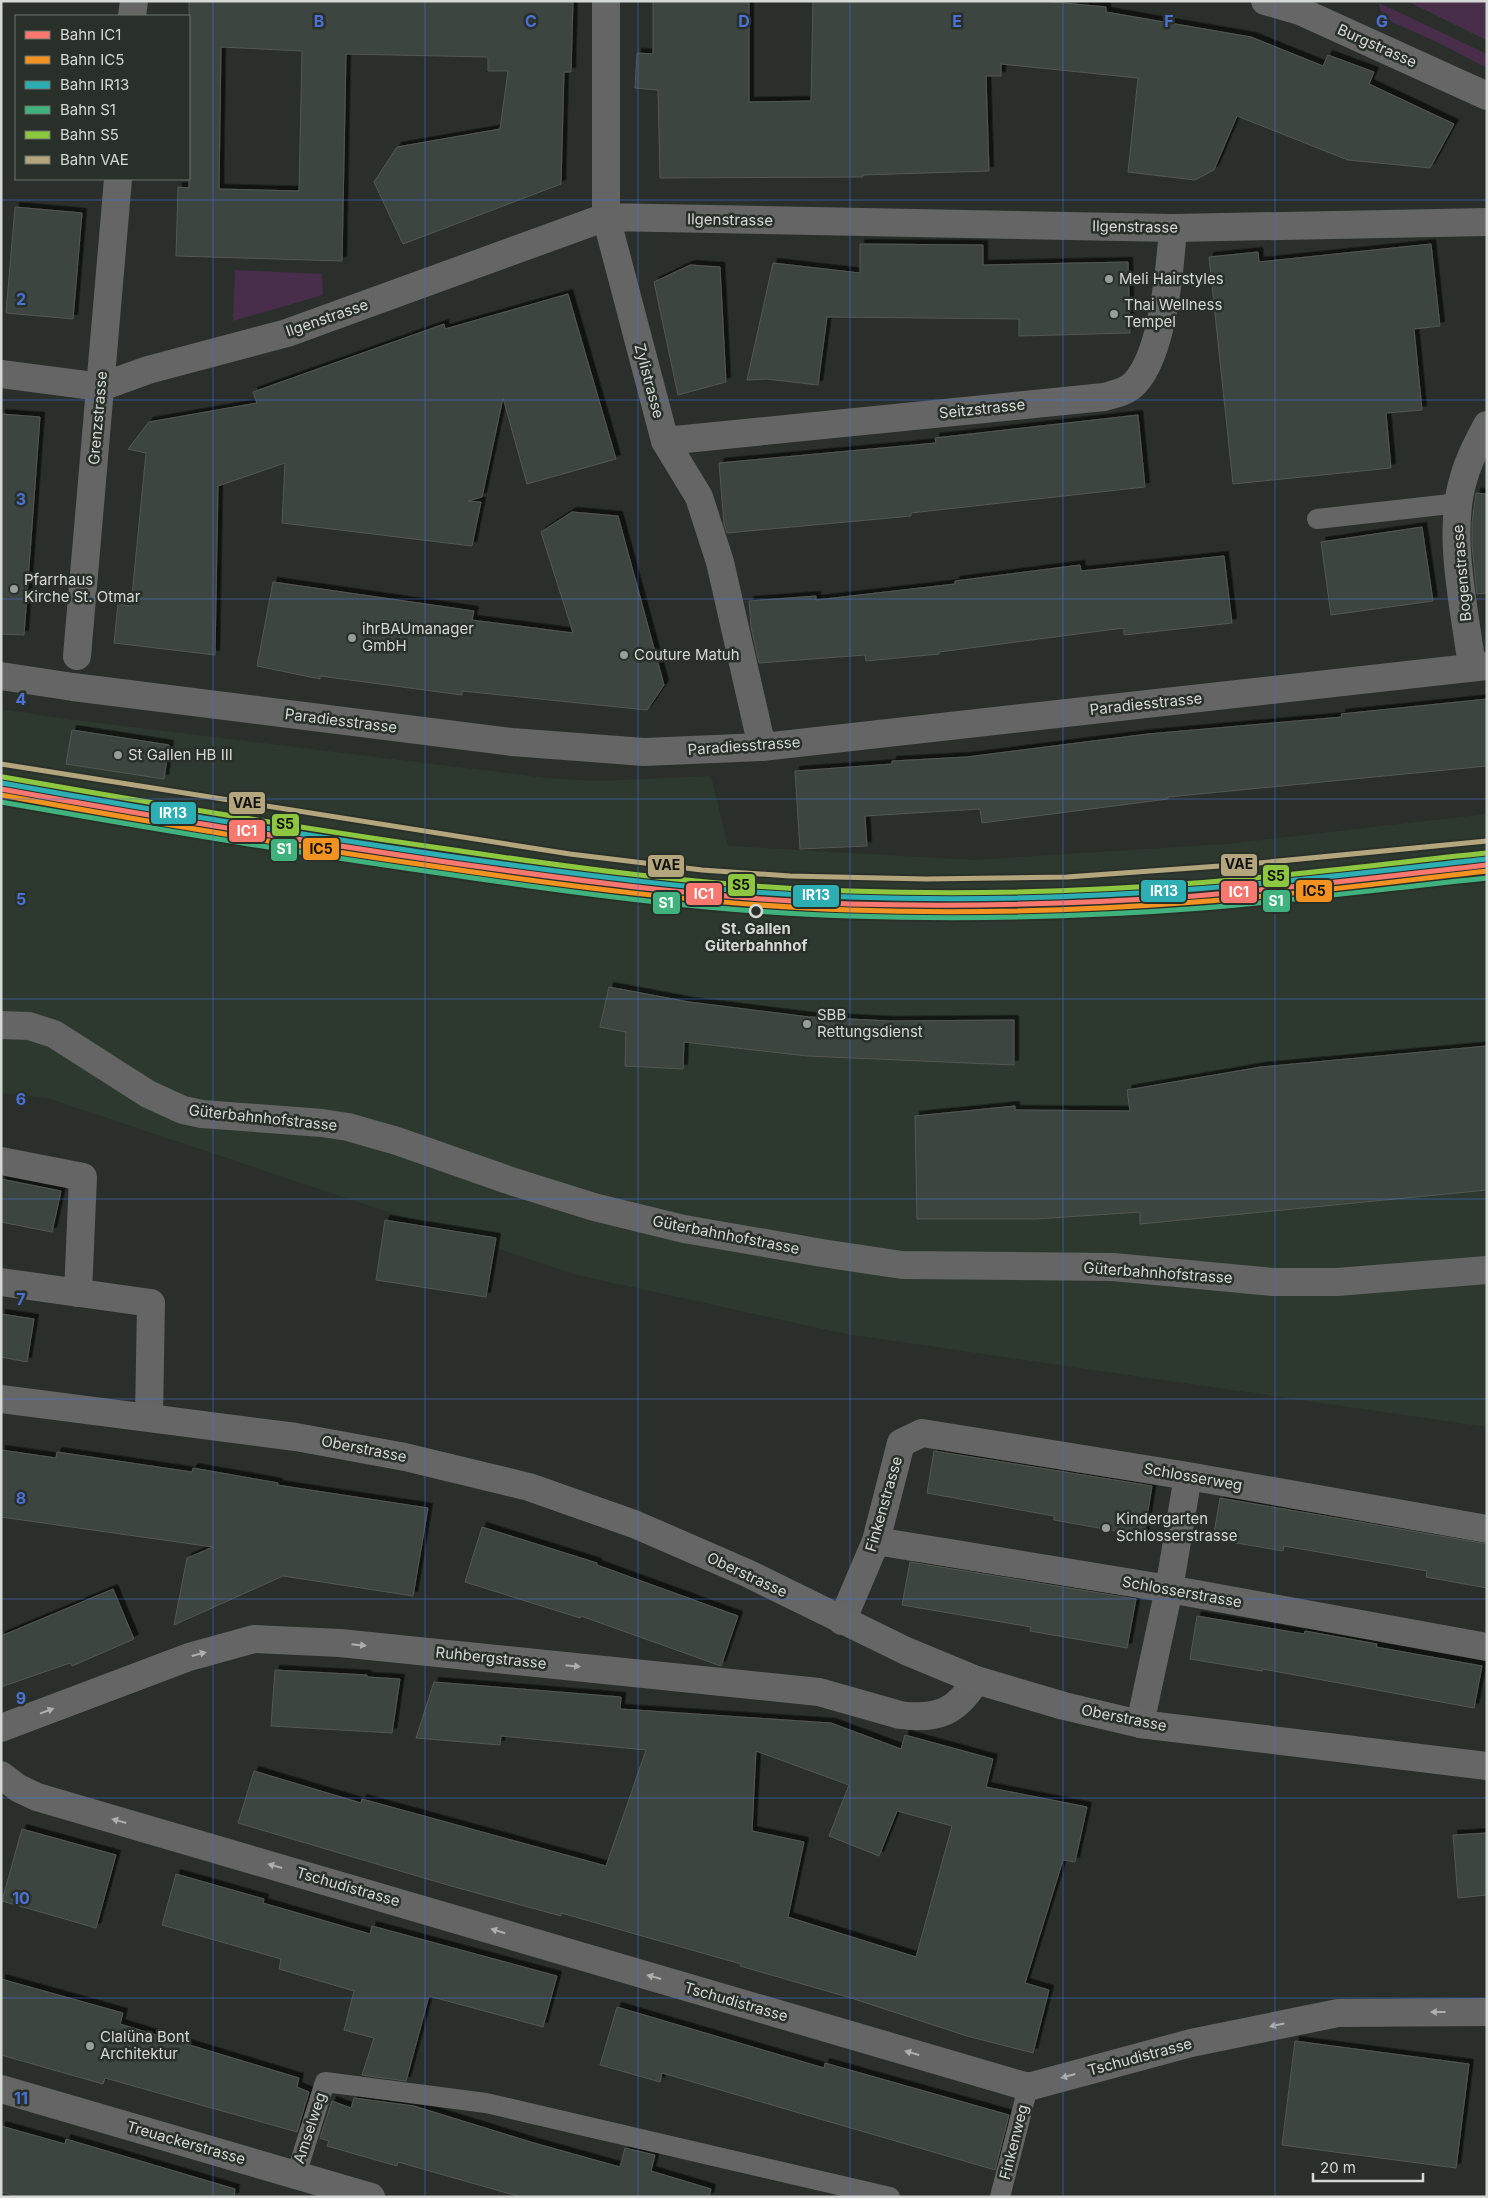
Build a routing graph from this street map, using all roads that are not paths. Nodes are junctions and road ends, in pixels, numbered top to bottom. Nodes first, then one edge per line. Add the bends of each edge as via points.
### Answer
1 (134, 1) edge
2 (606, 1) edge
3 (1265, 1) edge
4 (132, 15) edge
5 (1487, 96) edge
6 (118, 180) edge
7 (606, 217) junction
8 (1487, 222) edge
9 (1173, 228) junction
10 (1, 374) edge
11 (101, 387) junction
12 (1487, 424) edge
13 (665, 441) junction
14 (1458, 503) junction
15 (1317, 519) dead end
16 (77, 656) dead end
17 (1479, 667) edge
18 (1, 676) edge
19 (762, 747) junction
20 (1, 1025) edge
21 (1, 1161) edge
22 (1487, 1270) edge
23 (1, 1282) edge
24 (78, 1293) junction
25 (1, 1399) edge
26 (149, 1417) junction
27 (901, 1443) joint
28 (1188, 1476) junction
29 (1487, 1529) edge
30 (876, 1541) junction
31 (1169, 1589) junction
32 (842, 1621) junction
33 (1487, 1647) edge
34 (976, 1680) junction
35 (1140, 1724) junction
36 (1, 1728) edge
37 (1487, 1766) edge
38 (1, 1774) edge
39 (1487, 2012) edge
40 (1028, 2087) junction
41 (1, 2089) edge
42 (296, 2175) junction
43 (371, 2197) edge
44 (890, 2197) edge
45 (1000, 2197) edge

1 - 4 street
2 - 7 street, Zylistrasse
3 - 5 street, Burgstrasse via 1300,11
6 - 11 street, Grenzstrasse
7 - 9 street, Ilgenstrasse
7 - 11 street, Ilgenstrasse via 287,333 148,370
7 - 13 street, Zylistrasse
8 - 9 street, Ilgenstrasse
9 - 13 street, Seitzstrasse via 1170,270 1152,354 1134,384 1122,392 1104,397
10 - 11 street, Ilgenstrasse
11 - 16 street, Grenzstrasse
12 - 14 street, Bogenstrasse via 1474,448
13 - 19 street, Zylistrasse via 699,497 720,562
14 - 15 lane
14 - 17 street, Bogenstrasse via 1456,528 1463,608
17 - 19 street, Paradiesstrasse
18 - 19 street, Paradiesstrasse via 512,742 644,752
20 - 22 street, Güterbahnhofstrasse via 29,1026 54,1034 148,1094 183,1110 348,1127 594,1207 684,1229 822,1253 902,1265 1113,1267 1273,1282 1338,1282
21 - 24 street via 83,1177
23 - 24 street
24 - 26 street via 151,1303
25 - 26 street, Oberstrasse
26 - 32 street, Oberstrasse via 387,1453 529,1487 634,1524 747,1573
27 - 28 street, Schlosserweg via 922,1433
27 - 30 street, Finkenstrasse
28 - 29 street, Schlosserweg
28 - 31 street
30 - 31 street, Schlosserstrasse
30 - 32 street, Finkenstrasse
31 - 33 street, Schlosserstrasse
31 - 35 street
32 - 34 street, Oberstrasse
34 - 35 street, Oberstrasse
36 -> 34 street, Ruhbergstrasse via 189,1657 254,1639 350,1644 819,1692 914,1716 944,1712 959,1704
35 - 37 street, Oberstrasse
40 -> 38 street, Tschudistrasse via 37,1797 18,1788
39 -> 40 street, Tschudistrasse via 1338,2012 1191,2042
40 - 45 lane, Finkenweg
41 - 42 street, Treuackerstrasse
42 - 43 street, Treuackerstrasse
42 - 44 lane, Amselweg via 325,2082 486,2103

